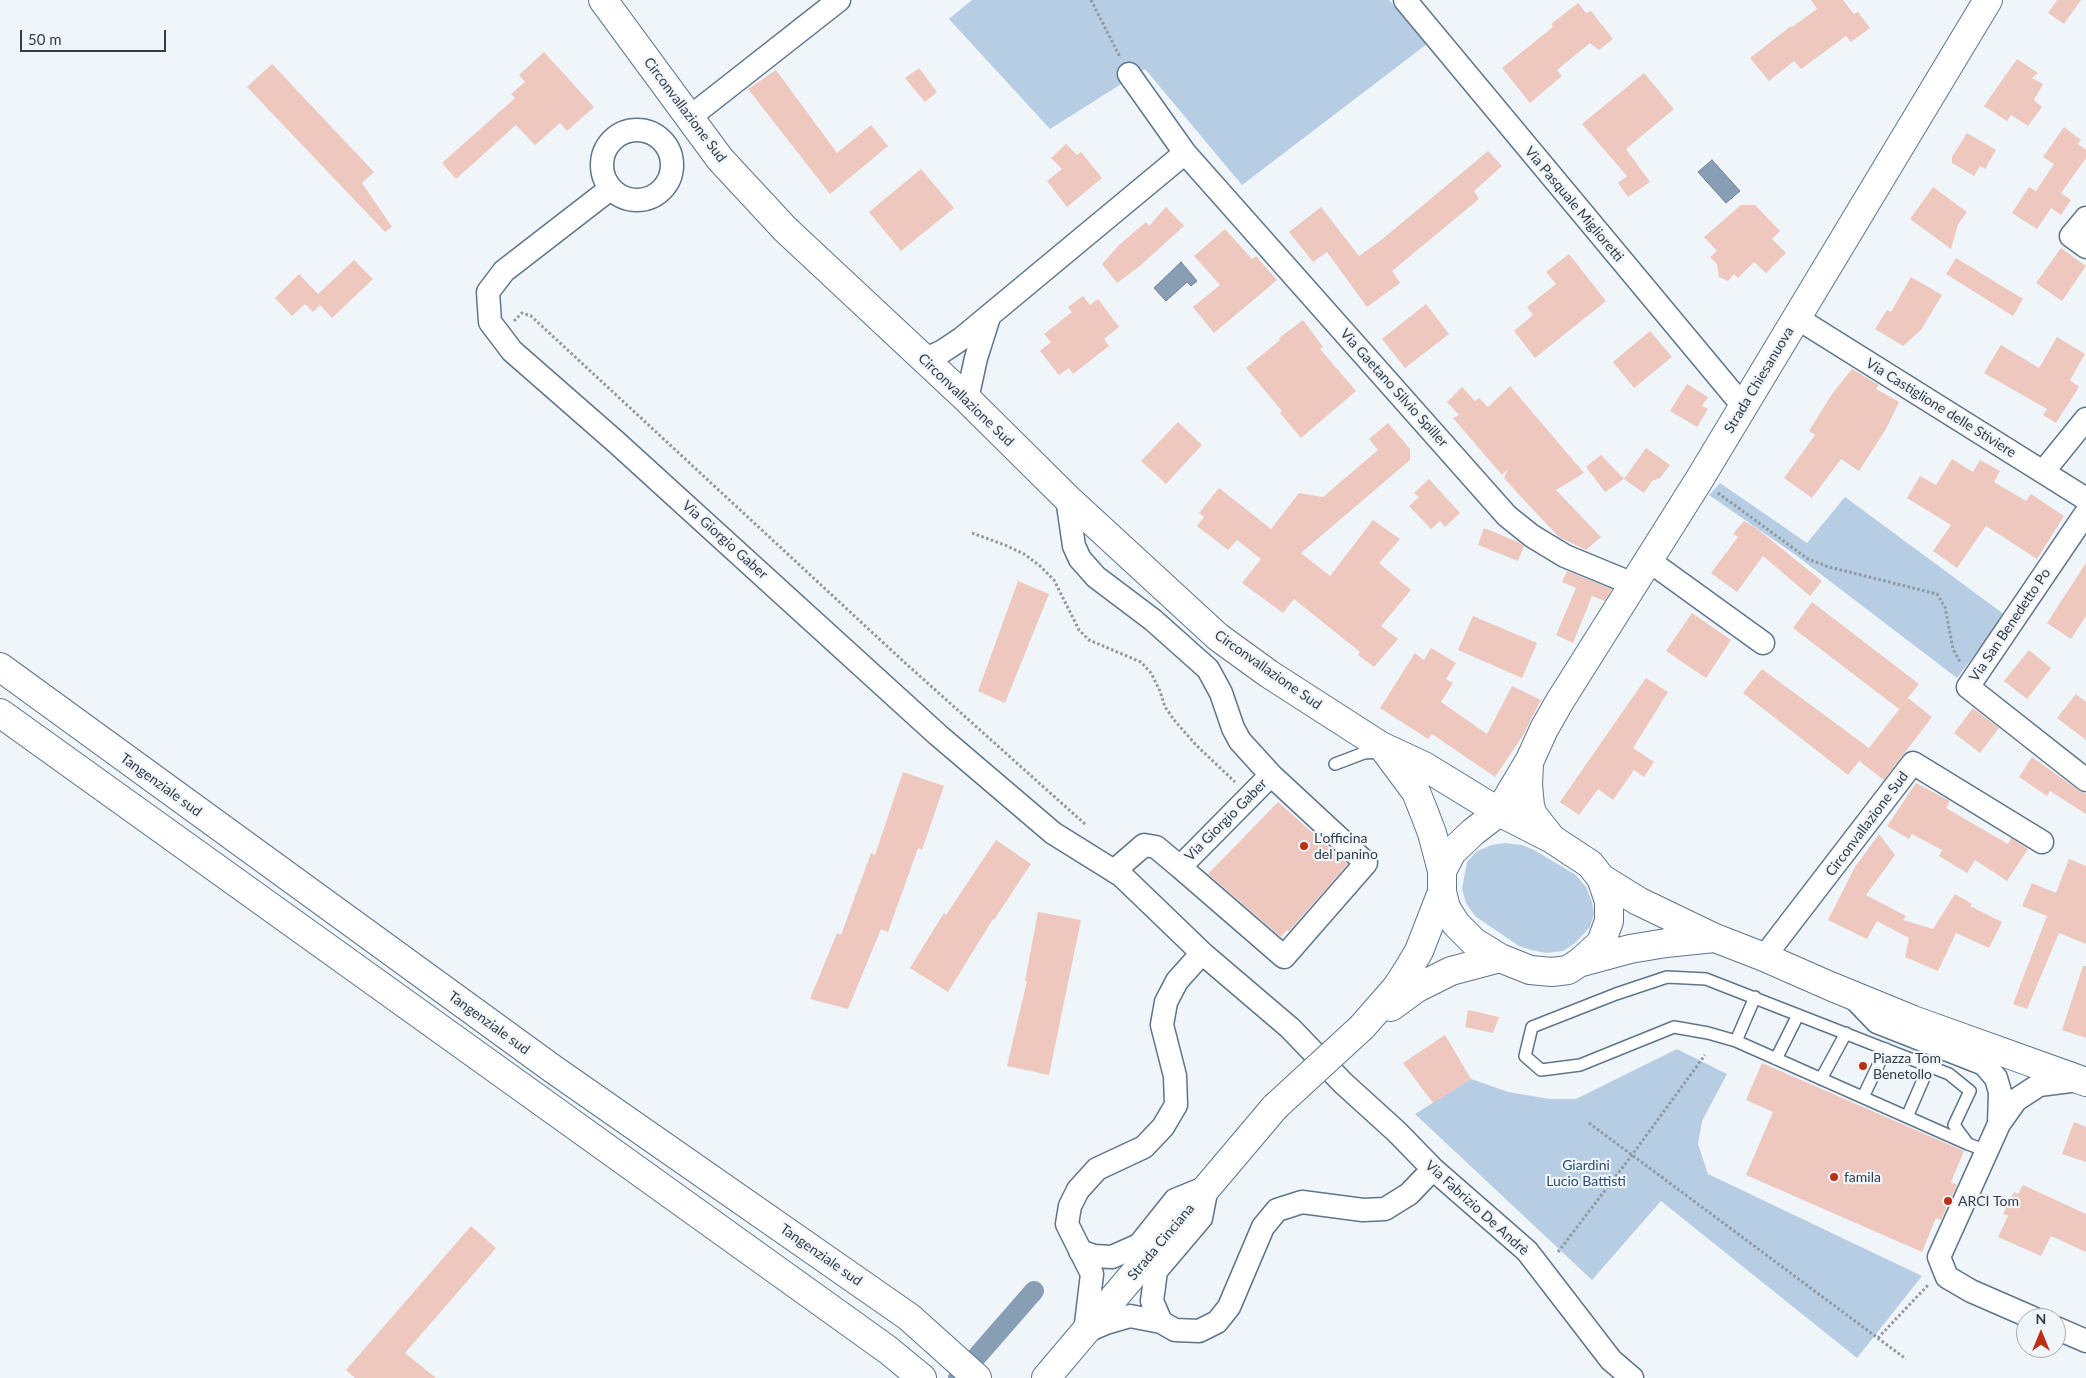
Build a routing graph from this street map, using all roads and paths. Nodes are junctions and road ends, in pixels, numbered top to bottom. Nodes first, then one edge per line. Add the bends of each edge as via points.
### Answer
1 (603, 0) edge
2 (839, 0) edge
3 (1090, 0) edge
4 (1405, 0) edge
5 (1986, 1) edge
6 (1129, 74) joint
7 (690, 117) junction
8 (1185, 153) junction
9 (610, 189) dead end
10 (2086, 218) edge
11 (2086, 247) edge
12 (990, 317) junction
13 (1796, 318) junction
14 (500, 335) junction
15 (924, 360) junction
16 (967, 399) junction
17 (1744, 406) junction
18 (2086, 419) edge
19 (2043, 472) junction
20 (1699, 480) junction
21 (1067, 498) junction
22 (2086, 499) edge
23 (2086, 513) edge
24 (972, 533) dead end
25 (1648, 560) junction
26 (1633, 584) junction
27 (1764, 643) dead end
28 (0, 647) edge
29 (0, 668) edge
30 (1978, 672) junction
31 (0, 713) edge
32 (1384, 749) junction
33 (1530, 760) junction
34 (1335, 764) dead end
35 (1265, 767) junction
36 (2086, 780) edge
37 (1250, 796) junction
38 (1500, 812) junction
39 (201, 815) junction
40 (1086, 825) dead end
41 (1552, 839) junction
42 (2042, 842) dead end
43 (1180, 867) junction
44 (1114, 872) junction
45 (1601, 878) junction
46 (1442, 881) junction
47 (1714, 938) junction
48 (1202, 953) junction
49 (1764, 957) junction
50 (1500, 958) junction
51 (1580, 962) junction
52 (1238, 984) joint
53 (1850, 994) junction
54 (1755, 998) junction
55 (1798, 1015) junction
56 (1362, 1027) junction
57 (1846, 1033) junction
58 (1736, 1041) junction
59 (1886, 1049) junction
60 (1705, 1055) dead end
61 (2018, 1058) junction
62 (1776, 1059) junction
63 (1929, 1066) junction
64 (1821, 1079) junction
65 (2082, 1081) edge
66 (1863, 1097) junction
67 (2016, 1100) junction
68 (1907, 1117) junction
69 (1589, 1123) dead end
70 (1999, 1124) junction
71 (1977, 1147) junction
72 (1632, 1155) junction
73 (1433, 1169) junction
74 (1207, 1187) junction
75 (1080, 1251) junction
76 (1558, 1252) dead end
77 (1944, 1268) junction
78 (2016, 1311) edge
79 (1161, 1322) junction
80 (1084, 1332) junction
81 (2066, 1332) edge
82 (1878, 1338) junction
83 (2086, 1341) edge
84 (1906, 1359) dead end
85 (922, 1378) edge
86 (977, 1378) edge
87 (1046, 1378) edge
88 (1632, 1378) edge

1 - 7 main road, Circonvallazione Sud
2 - 7 street
3 - 6 path
4 - 17 street, Via Pasquale Miglioretti
5 - 13 main road, Strada Chiesanuova
6 - 8 street, Via Gaetano Silvio Spiller
7 - 15 main road, Circonvallazione Sud via 720,159 785,229
8 - 12 street
8 - 26 street, Via Gaetano Silvio Spiller via 1507,516 1565,556
9 - 14 street, Via Giorgio Gaber via 504,271 488,292 490,322
10 - 11 street via 2071,236
12 - 15 street via 949,347
12 - 16 street
13 - 17 main road, Strada Chiesanuova
13 - 19 street, Via Castiglione delle Stiviere
14 - 40 path via 522,313 531,316 903,661
14 - 44 street, Via Giorgio Gaber via 512,351 938,736 1053,834
15 - 16 main road, Circonvallazione Sud
16 - 21 main road, Circonvallazione Sud
17 - 20 main road, Strada Chiesanuova
18 - 19 street
19 - 22 street, Via Castiglione delle Stiviere
20 - 25 main road, Strada Chiesanuova
20 - 30 path via 1808,559 1937,594 1945,607 1955,656
21 - 32 main road, Circonvallazione Sud via 1218,637
21 - 35 street via 1074,546 1080,558 1096,577 1154,620 1208,669 1221,693 1232,728
23 - 30 street, Via San Benedetto Po
24 - 37 path via 1024,554 1040,566 1054,580 1079,630 1089,640 1141,662 1151,674 1175,721
25 - 26 main road, Strada Chiesanuova
25 - 27 street
26 - 33 main road, Strada Chiesanuova via 1544,729
28 - 39 main road via 47,689 182,784
29 - 39 main road, Tangenziale sud
30 - 36 street, Via San Benedetto Po via 1968,687
31 - 85 main road via 888,1350
32 - 34 lane
32 - 38 main road, Circonvallazione Sud via 1424,766
32 - 46 main road, Circonvallazione Sud via 1416,792 1432,832
33 - 38 main road
33 - 41 main road, Circonvallazione Sud via 1530,806
35 - 37 street, Via Giorgio Gaber
35 - 43 street, Via Giorgio Gaber via 1366,863 1284,957
37 - 43 street, Via Giorgio Gaber
38 - 41 main road
38 - 46 main road via 1452,852
39 - 86 main road, Tangenziale sud via 553,1069 910,1317
41 - 45 main road, Circonvallazione Sud via 1590,864
42 - 49 street, Circonvallazione Sud via 1914,763
43 - 44 street, Via Giorgio Gaber via 1156,847 1144,844
44 - 48 street, Via Giorgio Gaber
45 - 47 main road, Circonvallazione Sud via 1638,901
45 - 51 main road, Circonvallazione Sud via 1609,901 1609,920 1600,943
46 - 50 main road, Circonvallazione Sud via 1446,908 1456,924 1474,942
46 - 56 main road via 1419,951 1397,987
47 - 49 main road, Circonvallazione Sud
47 - 51 main road, Circonvallazione Sud via 1630,949
48 - 52 street, Via Giorgio Gaber
48 - 75 street via 1177,980 1166,1002 1162,1025 1175,1076 1176,1105 1163,1127 1144,1147 1097,1169 1078,1190 1070,1206 1067,1224
49 - 53 main road, Circonvallazione Sud
50 - 51 main road, Circonvallazione Sud via 1530,970 1552,972 1568,970
50 - 56 main road via 1451,971 1429,982
52 - 73 street, Via Fabrizio De Andrè via 1290,1028
53 - 61 main road, Circonvallazione Sud
53 - 70 street via 1877,1022 1984,1064 1996,1078 2000,1092
54 - 55 lane
54 - 58 lane
54 - 58 lane via 1706,979 1667,977 1532,1027 1525,1056 1541,1070 1580,1065 1674,1027
55 - 57 lane
55 - 62 lane
56 - 74 main road, Strada Cinciana, bridge via 1276,1106
57 - 59 lane
57 - 64 lane
58 - 62 lane
59 - 63 lane
59 - 66 lane
60 - 72 path
61 - 65 main road, Circonvallazione Sud
61 - 67 street via 2020,1085
62 - 64 lane
63 - 68 lane
63 - 71 lane via 1949,1074 1970,1091 1954,1125
64 - 66 lane
65 - 67 street via 2039,1085
66 - 68 lane
67 - 70 street
68 - 71 lane
69 - 72 path
70 - 71 street
71 - 77 street via 1939,1257
72 - 76 path
72 - 82 path
73 - 79 street via 1409,1194 1385,1209 1362,1210 1302,1202 1277,1210 1263,1227 1229,1307 1217,1322 1198,1330 1175,1330
73 - 88 street, Via Fabrizio De Andrè via 1527,1251 1611,1360
74 - 75 street via 1175,1200 1138,1245 1112,1256 1094,1256
74 - 79 street via 1201,1218 1156,1272 1152,1301
74 - 80 main road, Strada Cinciana
75 - 80 street via 1092,1274
77 - 78 street via 1948,1277 1971,1291
77 - 82 path
79 - 80 street via 1130,1316
80 - 87 main road, Strada Cinciana
81 - 83 street
82 - 84 path

